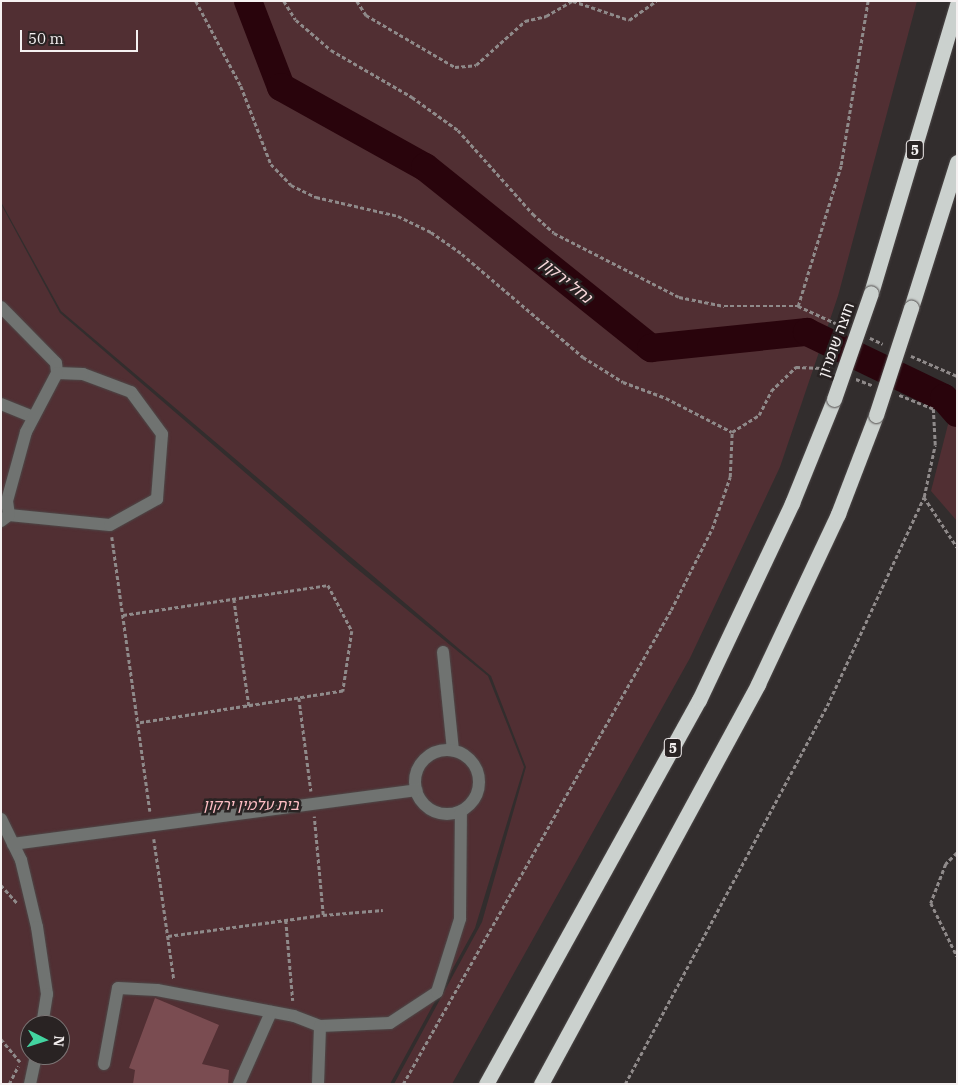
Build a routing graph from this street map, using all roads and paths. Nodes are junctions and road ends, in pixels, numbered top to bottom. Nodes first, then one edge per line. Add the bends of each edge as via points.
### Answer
1 (196, 1) edge
2 (284, 1) edge
3 (357, 1) edge
4 (573, 1) edge
5 (656, 1) edge
6 (868, 1) edge
7 (957, 5) edge
8 (957, 162) edge
9 (798, 306) junction
10 (1, 308) edge
11 (851, 330) dead end
12 (869, 337) dead end
13 (886, 345) dead end
14 (904, 353) dead end
15 (833, 370) dead end
16 (57, 373) junction
17 (957, 376) edge
18 (851, 377) dead end
19 (878, 387) dead end
20 (896, 394) dead end
21 (1, 404) edge
22 (34, 417) junction
23 (732, 432) junction
24 (924, 497) junction
25 (5, 518) edge
26 (110, 525) junction
27 (957, 547) edge
28 (234, 599) junction
29 (123, 615) junction
30 (443, 652) dead end
31 (299, 698) junction
32 (249, 706) junction
33 (138, 723) junction
34 (453, 750) junction
35 (416, 790) junction
36 (312, 804) junction
37 (461, 812) junction
38 (1, 819) edge
39 (152, 825) junction
40 (13, 844) junction
41 (957, 853) edge
42 (383, 910) dead end
43 (323, 915) junction
44 (286, 920) junction
45 (168, 936) junction
46 (957, 956) edge
47 (176, 993) junction
48 (271, 1012) junction
49 (44, 1015) edge
50 (294, 1016) junction
51 (320, 1026) junction
52 (1, 1039) edge
53 (20, 1062) joint
54 (104, 1064) dead end
55 (22, 1065) edge
56 (34, 1065) edge
57 (31, 1080) edge
58 (9, 1084) edge
59 (239, 1084) edge
60 (318, 1084) edge
61 (403, 1084) edge
62 (486, 1084) edge
63 (541, 1084) edge
64 (625, 1084) edge

1 - 23 path via 241,86 271,164 291,184 316,197 398,216 431,232 462,254 583,357 623,382 666,398
2 - 9 path via 296,20 331,50 412,98 458,130 532,214 554,233 679,297 724,306
3 - 4 path via 366,15 454,67 476,65 525,21 546,16
4 - 5 path via 629,20
6 - 9 path via 842,165
7 - 62 highway, חוצה שומרון / 5, bridge via 871,293 834,399 792,503 699,700
8 - 63 highway, bridge via 876,414 838,514 758,684
9 - 11 path
10 - 16 lane via 56,363
12 - 13 path
14 - 17 path
15 - 23 path via 824,366 796,368 771,391 759,414
16 - 22 lane
16 - 26 lane via 83,374 131,392 162,434 157,499
18 - 19 path
20 - 24 path via 933,409 935,446
21 - 22 lane
22 - 25 lane via 26,432
23 - 61 path via 730,477 712,529 670,610
24 - 27 path
24 - 64 path via 827,706
25 - 26 lane
26 - 29 path
28 - 29 path
28 - 31 path via 328,585 352,631 343,691
28 - 32 path
29 - 33 path
30 - 34 lane
31 - 32 path
31 - 36 path
32 - 33 path
33 - 39 path
34 - 35 lane via 441,750 427,756 419,766
34 - 37 lane via 466,755 479,774 476,796
35 - 36 lane
35 - 37 lane via 420,800 438,813
36 - 39 lane
36 - 43 path
37 - 51 lane via 460,919 437,992 390,1023
38 - 40 lane
39 - 40 lane
39 - 45 path
40 - 49 lane via 21,860 37,927 47,994
41 - 46 path via 946,864 931,903
42 - 43 path
43 - 44 path
44 - 45 path
44 - 50 path
45 - 47 path
47 - 48 lane
47 - 54 lane via 118,988
48 - 50 lane
48 - 59 lane
50 - 51 lane
51 - 60 lane
52 - 53 path
53 - 58 path
55 - 57 path
56 - 57 lane

